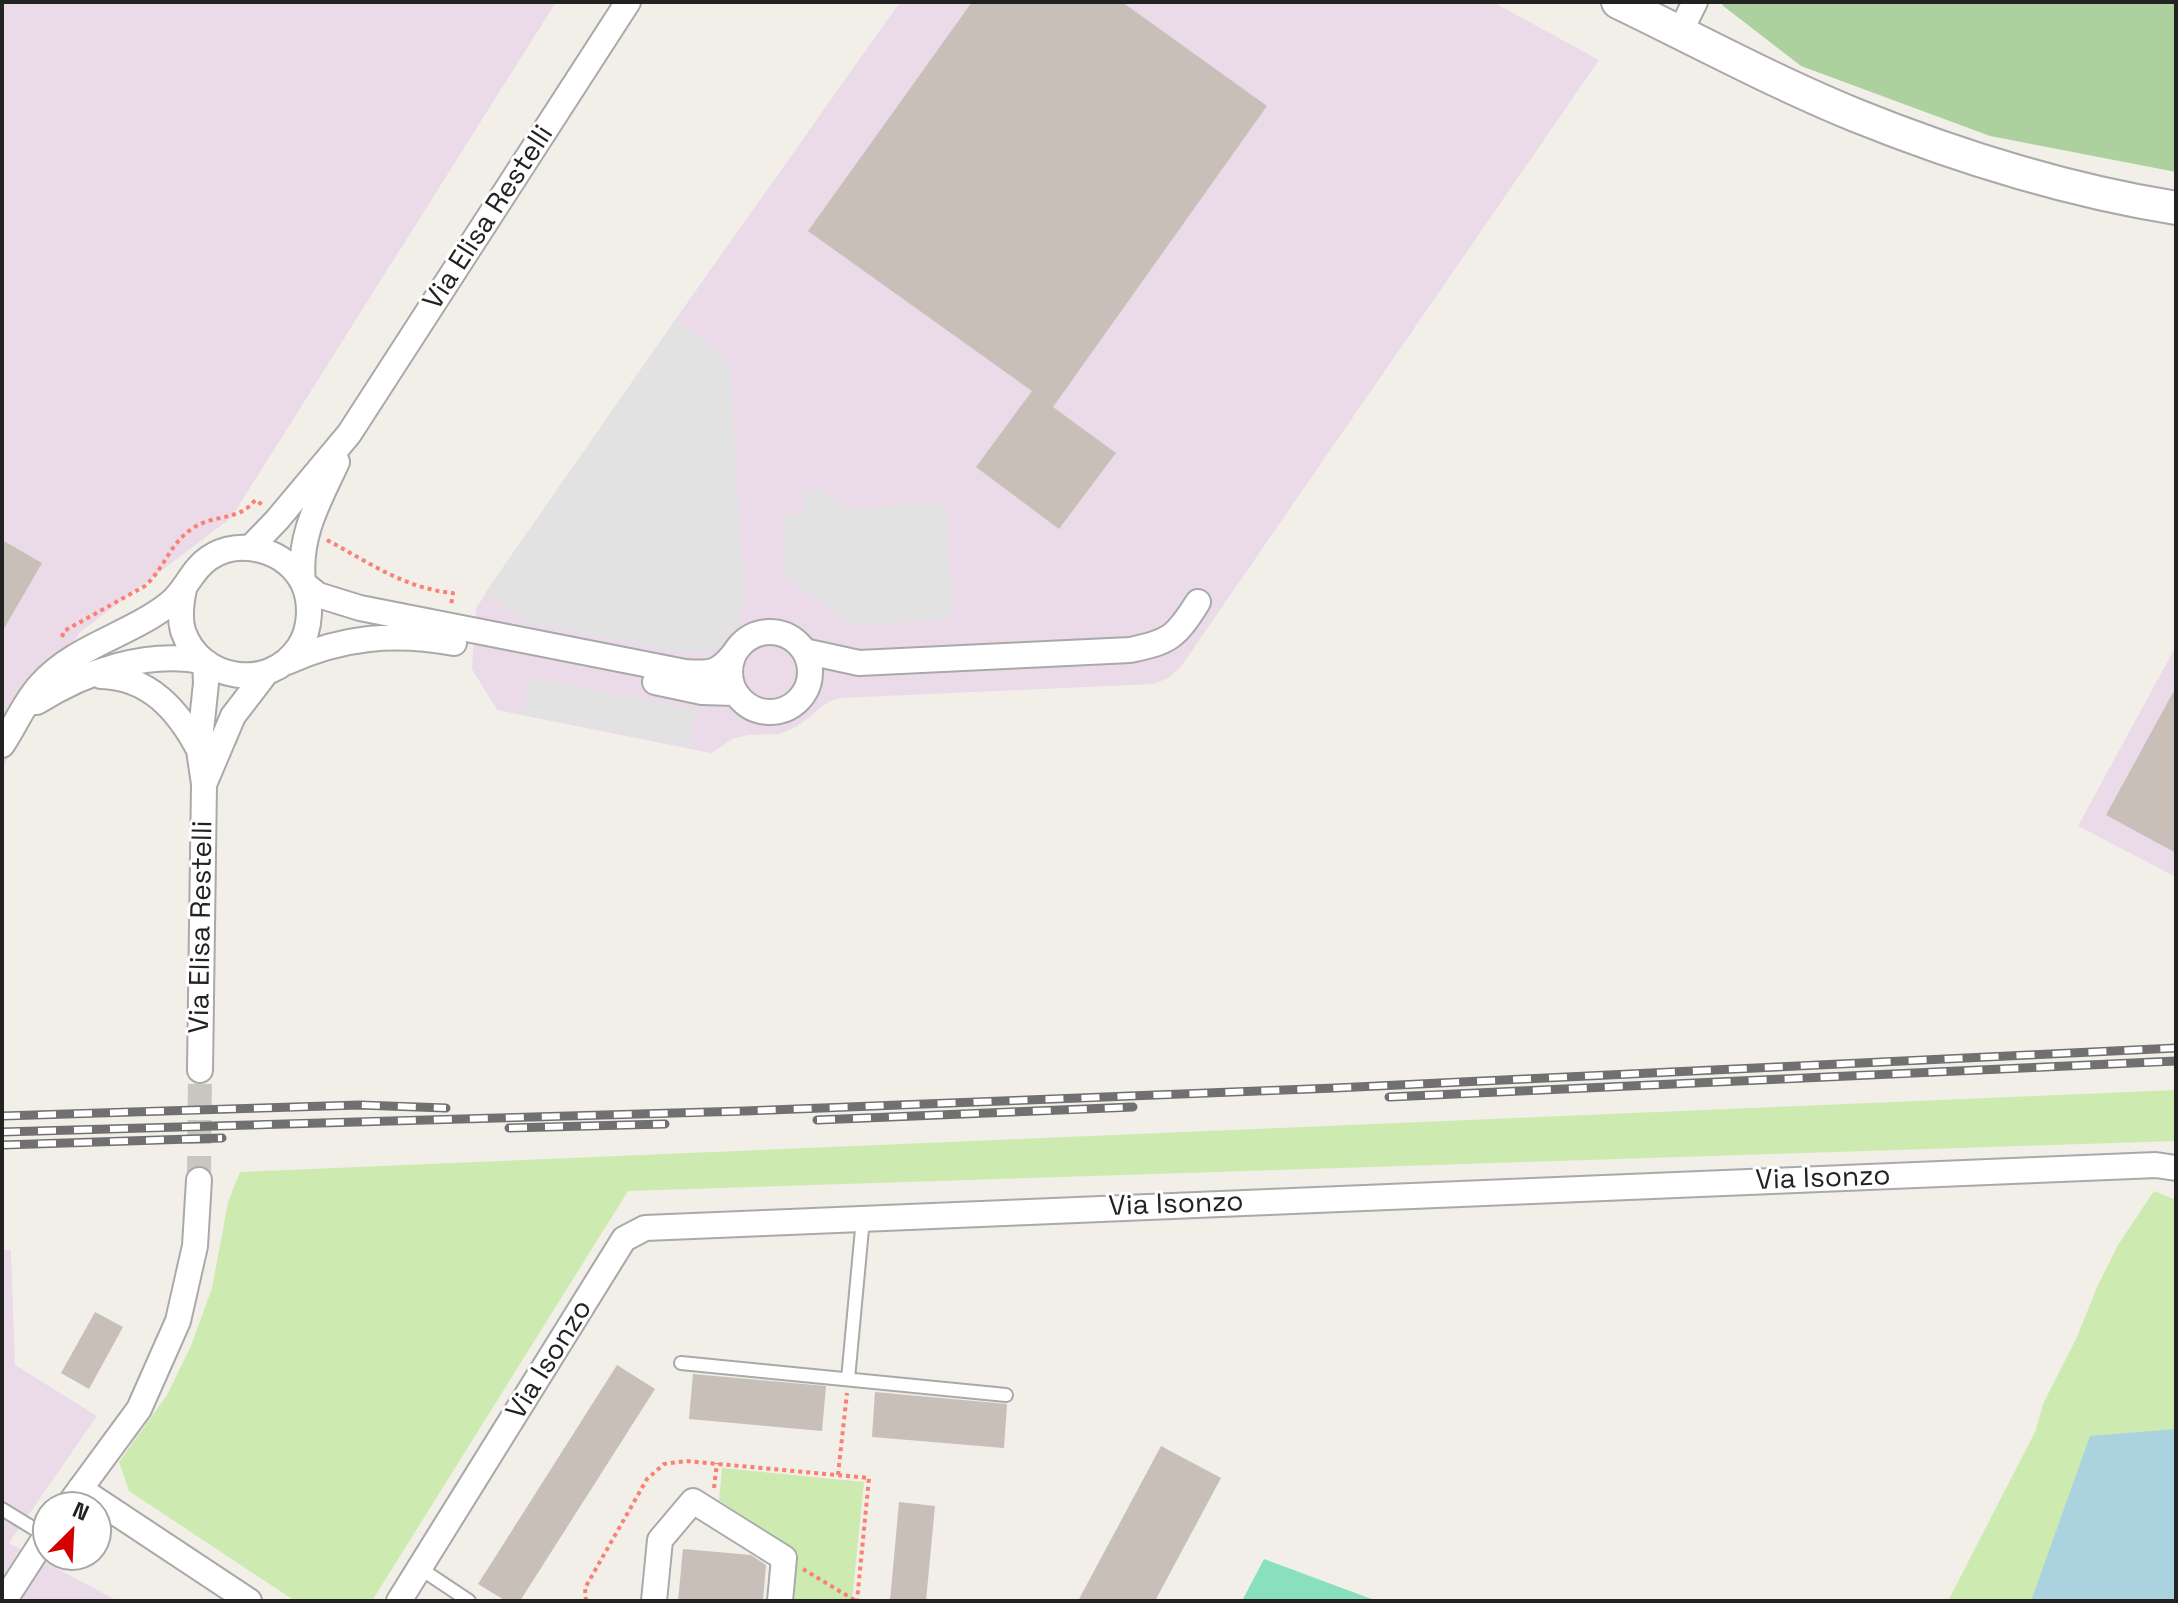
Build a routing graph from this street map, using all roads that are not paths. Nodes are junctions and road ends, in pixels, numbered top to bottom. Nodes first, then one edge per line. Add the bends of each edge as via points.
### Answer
1 (628, 2) edge
2 (1618, 2) edge
3 (1695, 2) edge
4 (1680, 32) junction
5 (2176, 208) edge
6 (349, 434) junction
7 (250, 548) junction
8 (303, 583) junction
9 (184, 589) junction
10 (1198, 602) dead end
11 (736, 651) junction
12 (804, 651) junction
13 (205, 662) junction
14 (859, 663) junction
15 (275, 668) junction
16 (88, 676) junction
17 (805, 692) junction
18 (735, 693) junction
19 (20, 717) junction
20 (2, 745) edge
21 (199, 750) junction
22 (204, 784) junction
23 (200, 1070) tunnel mouth
24 (2166, 1167) edge
25 (199, 1180) tunnel mouth
26 (863, 1218) junction
27 (681, 1363) dead end
28 (848, 1379) junction
29 (1006, 1395) dead end
30 (79, 1491) edge
31 (2, 1509) edge
32 (112, 1520) edge
33 (32, 1526) edge
34 (32, 1557) edge
35 (421, 1569) junction
36 (4, 1601) edge
37 (249, 1601) edge
38 (399, 1601) edge
39 (469, 1601) edge
40 (654, 1601) edge
41 (780, 1601) edge

1 - 6 street, Via Elisa Restelli
2 - 4 street
3 - 4 street
4 - 5 street via 1852,114 1920,140 2047,181
6 - 7 street, Via Elisa Restelli
6 - 8 street, Via Elisa Restelli via 302,545
7 - 8 street via 281,559
7 - 9 street via 210,558
8 - 11 street via 318,595 360,608 685,672 715,671
8 - 15 street via 308,626 300,646
9 - 13 street via 182,629
9 - 19 street via 151,616 56,671 33,693
10 - 14 street via 1185,623 1161,643 1130,650
11 - 12 street via 756,634 769,632 795,640
11 - 18 street via 729,672
12 - 14 street
12 - 17 street via 810,678
13 - 15 street via 244,676
13 - 16 street via 168,658
13 - 21 street
14 - 17 street
15 - 18 street via 343,642 410,637 702,692
15 - 22 street via 233,716
16 - 19 street via 50,693
16 - 21 street via 113,677 147,688 175,711
17 - 18 street via 789,708 765,712 754,710
19 - 20 street
21 - 22 street
22 - 23 street, Via Elisa Restelli
24 - 26 street, Via Isonzo
25 - 30 street via 195,1246 178,1321 139,1409
26 - 28 lane
26 - 35 street, Via Isonzo via 645,1228 624,1239
27 - 28 lane
28 - 29 lane
31 - 33 lane
32 - 37 street
34 - 36 street
35 - 38 street, Via Isonzo
35 - 39 lane
40 - 41 street via 660,1540 693,1501 784,1558

